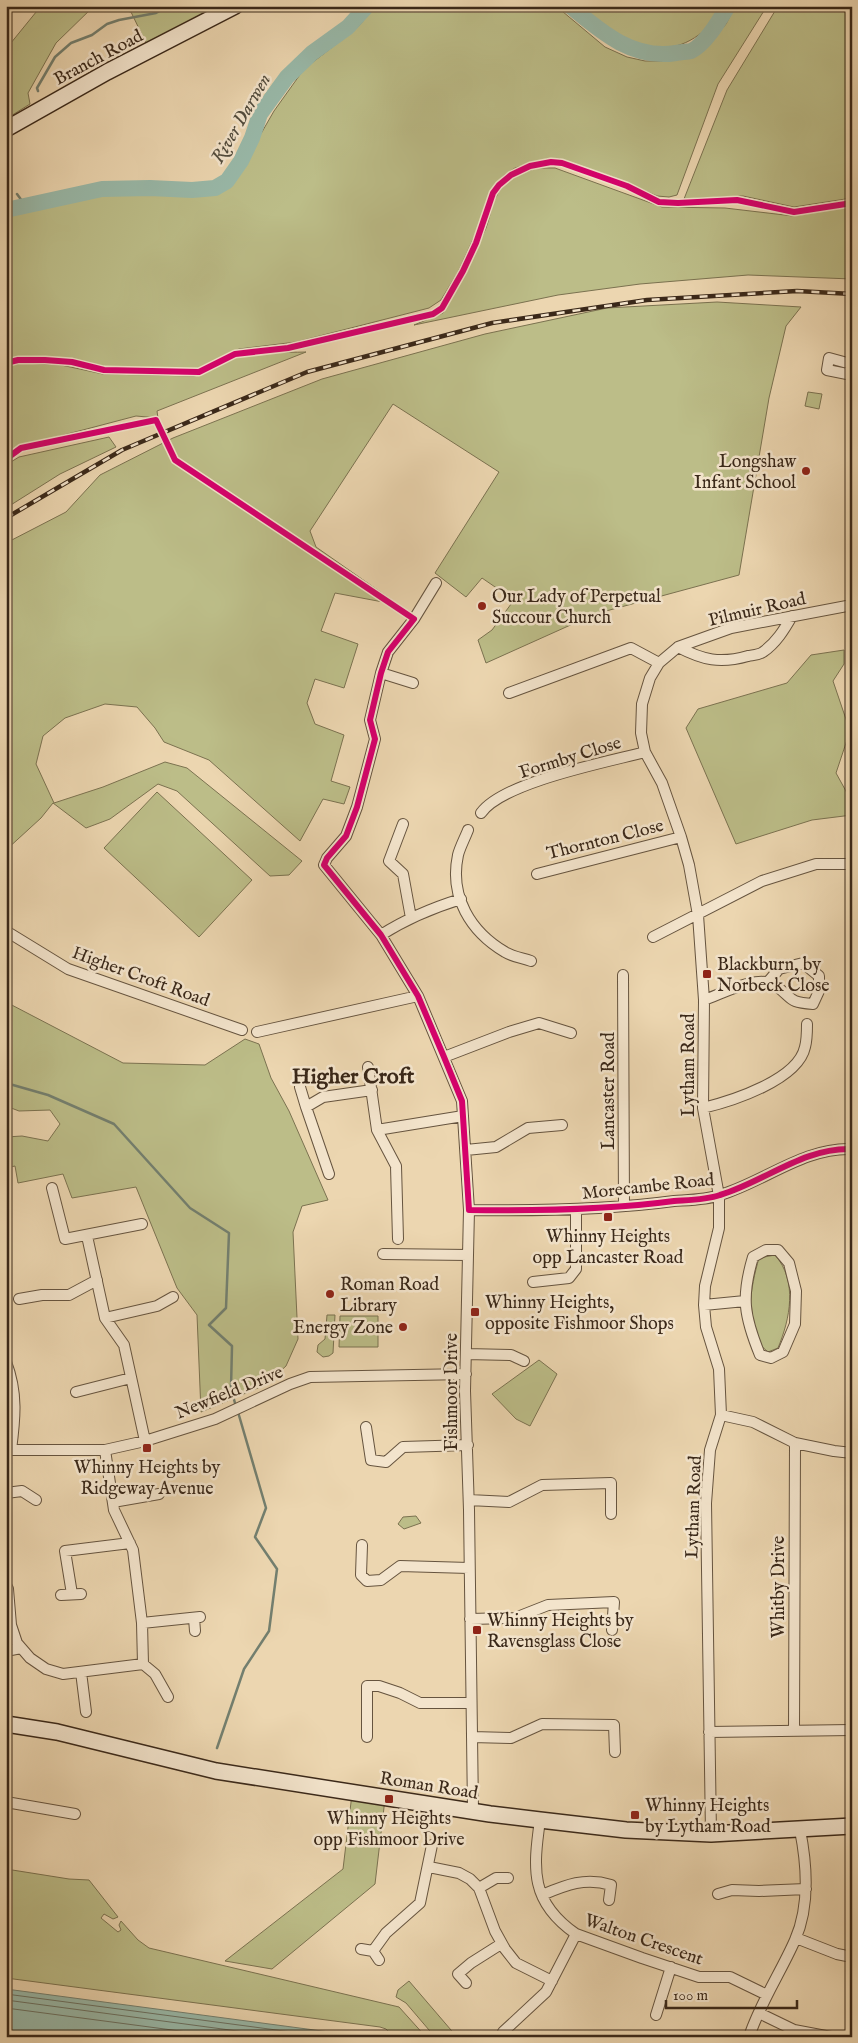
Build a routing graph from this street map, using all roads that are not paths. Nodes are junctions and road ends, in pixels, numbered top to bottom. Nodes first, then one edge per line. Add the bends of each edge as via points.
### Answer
1 (235, 6) edge
2 (6, 129) edge
3 (436, 583) dead end
4 (852, 605) edge
5 (792, 616) junction
6 (678, 647) junction
7 (659, 663) junction
8 (381, 673) junction
9 (413, 683) dead end
10 (508, 693) dead end
11 (645, 752) junction
12 (481, 813) dead end
13 (403, 824) dead end
14 (468, 830) dead end
15 (681, 837) junction
16 (852, 864) edge
17 (537, 874) dead end
18 (460, 899) junction
19 (698, 915) junction
20 (411, 918) junction
21 (6, 931) edge
22 (380, 935) junction
23 (653, 937) dead end
24 (531, 961) dead end
25 (624, 975) dead end
26 (768, 982) junction
27 (418, 996) junction
28 (704, 1000) junction
29 (808, 1024) dead end
30 (242, 1030) dead end
31 (257, 1032) dead end
32 (571, 1033) dead end
33 (444, 1057) junction
34 (368, 1067) dead end
35 (300, 1087) dead end
36 (372, 1090) junction
37 (306, 1107) junction
38 (703, 1108) junction
39 (463, 1116) junction
40 (562, 1126) dead end
41 (377, 1130) junction
42 (852, 1149) edge
43 (466, 1150) junction
44 (329, 1174) dead end
45 (52, 1188) dead end
46 (719, 1196) junction
47 (624, 1206) junction
48 (576, 1209) junction
49 (469, 1210) junction
50 (142, 1224) dead end
51 (87, 1236) junction
52 (398, 1238) dead end
53 (383, 1254) dead end
54 (468, 1255) junction
55 (97, 1280) junction
56 (533, 1282) dead end
57 (173, 1296) dead end
58 (19, 1299) dead end
59 (745, 1301) junction
60 (704, 1305) junction
61 (105, 1318) junction
62 (466, 1354) junction
63 (524, 1361) dead end
64 (6, 1362) edge
65 (466, 1374) junction
66 (131, 1378) junction
67 (76, 1392) dead end
68 (10, 1395) edge
69 (721, 1415) junction
70 (366, 1427) dead end
71 (145, 1441) junction
72 (795, 1443) junction
73 (468, 1445) junction
74 (8, 1450) edge
75 (105, 1450) junction
76 (852, 1453) edge
77 (6, 1493) edge
78 (158, 1494) dead end
79 (36, 1500) dead end
80 (469, 1500) junction
81 (113, 1502) junction
82 (611, 1514) dead end
83 (130, 1543) junction
84 (362, 1545) dead end
85 (469, 1568) junction
86 (6, 1585) edge
87 (61, 1595) dead end
88 (8, 1617) edge
89 (470, 1619) junction
90 (142, 1623) junction
91 (612, 1630) dead end
92 (195, 1631) dead end
93 (21, 1648) junction
94 (6, 1651) edge
95 (143, 1664) junction
96 (81, 1672) junction
97 (168, 1697) dead end
98 (471, 1703) junction
99 (86, 1712) dead end
100 (6, 1724) edge
101 (794, 1730) junction
102 (852, 1730) edge
103 (709, 1732) junction
104 (367, 1736) dead end
105 (472, 1737) junction
106 (614, 1752) dead end
107 (6, 1802) edge
108 (474, 1810) junction
109 (75, 1814) dead end
110 (540, 1820) junction
111 (852, 1826) edge
112 (800, 1830) junction
113 (710, 1834) junction
114 (432, 1845) dead end
115 (429, 1867) junction
116 (508, 1878) dead end
117 (479, 1888) junction
118 (806, 1889) junction
119 (718, 1894) dead end
120 (542, 1895) junction
121 (609, 1900) dead end
122 (576, 1934) junction
123 (796, 1938) junction
124 (501, 1944) junction
125 (361, 1949) dead end
126 (373, 1951) junction
127 (852, 1958) edge
128 (379, 1960) dead end
129 (671, 1968) junction
130 (552, 1981) junction
131 (466, 1983) dead end
132 (767, 1995) junction
133 (759, 2012) junction
134 (656, 2015) dead end
135 (502, 2031) edge
136 (749, 2037) edge
137 (831, 2037) edge

1 - 2 street, Branch Road
3 - 8 street via 388,652
4 - 5 street, Pilmuir Road
5 - 6 street, Pilmuir Road via 731,628
5 - 6 street via 780,636 762,653 718,661 698,657
6 - 7 street, Pilmuir Road
7 - 10 street via 631,648
7 - 11 street, Lytham Road via 650,678 642,704 641,733
8 - 9 street
8 - 22 street, Fishmoor Drive via 370,720 375,739 357,807 346,836 324,863
11 - 12 street, Formby Close via 548,777 503,795
11 - 15 street, Lytham Road via 662,783
13 - 20 street via 389,861 403,874
14 - 18 street via 458,855 456,882
15 - 17 street, Thornton Close
15 - 19 street, Lytham Road
16 - 19 street via 816,864 762,881
18 - 20 street
18 - 24 street via 464,911 481,935 507,953
19 - 23 street
19 - 28 street, Lytham Road
20 - 22 street
21 - 30 street, Higher Croft Road via 68,969
22 - 27 street, Fishmoor Drive
25 - 47 street, Lancaster Road
26 - 26 street via 794,1003 813,1004 819,991 819,976 803,963 779,969
26 - 28 street via 749,983
27 - 31 street
27 - 33 street, Fishmoor Drive
28 - 38 street, Lytham Road
29 - 38 street via 805,1049 788,1074 731,1102
32 - 33 street via 539,1023
33 - 39 street, Fishmoor Drive via 462,1101
34 - 36 street
35 - 37 street
36 - 37 street via 323,1097
36 - 41 street
37 - 44 street
38 - 46 street, Lytham Road
39 - 41 street
39 - 43 street, Fishmoor Drive
40 - 43 street via 528,1128 496,1148
41 - 52 street via 396,1166
42 - 46 street, Morecambe Road via 805,1158
43 - 49 street, Fishmoor Drive
45 - 51 street via 65,1239
46 - 47 street, Morecambe Road
46 - 60 street, Lytham Road via 719,1228 705,1286
47 - 48 street, Morecambe Road
48 - 49 street, Morecambe Road
48 - 56 street via 576,1269 570,1278
49 - 54 street, Fishmoor Drive
50 - 51 street
51 - 55 street
53 - 54 street
54 - 62 street, Fishmoor Drive
55 - 58 street via 69,1295
55 - 61 street
57 - 61 street via 157,1306
59 - 59 street via 754,1257 766,1250 778,1250 789,1264 796,1291 795,1324 783,1352 771,1358 760,1354 749,1329
59 - 60 street
60 - 69 street, Lytham Road via 706,1327 720,1368
61 - 66 street via 124,1345
62 - 63 street via 511,1355
62 - 65 street, Fishmoor Drive
64 - 68 street
65 - 71 street, Newfield Drive via 310,1377 215,1418
65 - 73 street, Fishmoor Drive
66 - 67 street
66 - 71 street
68 - 74 street via 16,1410
69 - 72 street via 753,1422
69 - 103 street, Lytham Road via 710,1450 706,1503
70 - 73 street via 372,1460 386,1462 404,1447
71 - 75 street, Newfield Drive
72 - 76 street
72 - 101 street, Whitby Drive
73 - 80 street, Fishmoor Drive
74 - 75 street, Newfield Drive
75 - 81 street
77 - 79 street via 22,1491
78 - 81 street
80 - 82 street via 509,1502 542,1485 611,1483
80 - 85 street, Fishmoor Drive
81 - 83 street
83 - 87 street via 65,1551 77,1594
83 - 90 street
84 - 85 street via 361,1575 366,1581 381,1580 400,1566
85 - 89 street, Fishmoor Drive
86 - 88 street
88 - 93 street
89 - 91 street via 515,1618 548,1605 614,1602
89 - 98 street, Fishmoor Drive
90 - 92 street via 197,1618
90 - 95 street
93 - 94 street
93 - 96 street via 46,1669 63,1674
95 - 96 street
95 - 97 street via 155,1674
96 - 99 street
98 - 104 street via 420,1703 379,1686 367,1686
98 - 105 street, Fishmoor Drive
100 - 108 street, Roman Road via 57,1732 216,1771
101 - 102 street
101 - 103 street
103 - 113 street, Lytham Road
105 - 106 street via 511,1738 542,1724 614,1725
105 - 108 street, Fishmoor Drive
107 - 109 street
108 - 110 street, Roman Road
110 - 113 street, Roman Road via 626,1830
110 - 120 street, Walton Crescent via 535,1873
111 - 112 street, Roman Road
112 - 113 street, Roman Road
112 - 118 street
114 - 115 street
115 - 117 street via 464,1875
115 - 126 street via 420,1902 386,1933
116 - 117 street via 496,1878
117 - 124 street
118 - 119 street via 732,1890
118 - 123 street
120 - 121 street via 575,1882 600,1882 612,1885
120 - 122 street, Walton Crescent via 551,1914
122 - 129 street, Walton Crescent
122 - 130 street
123 - 127 street
123 - 132 street
124 - 130 street via 516,1963
124 - 131 street via 458,1974
125 - 126 street
126 - 128 street
129 - 132 street, Walton Crescent via 700,1976 730,1978
129 - 134 street
130 - 135 street via 540,2000
132 - 133 street
133 - 136 street
133 - 137 street via 794,2030

